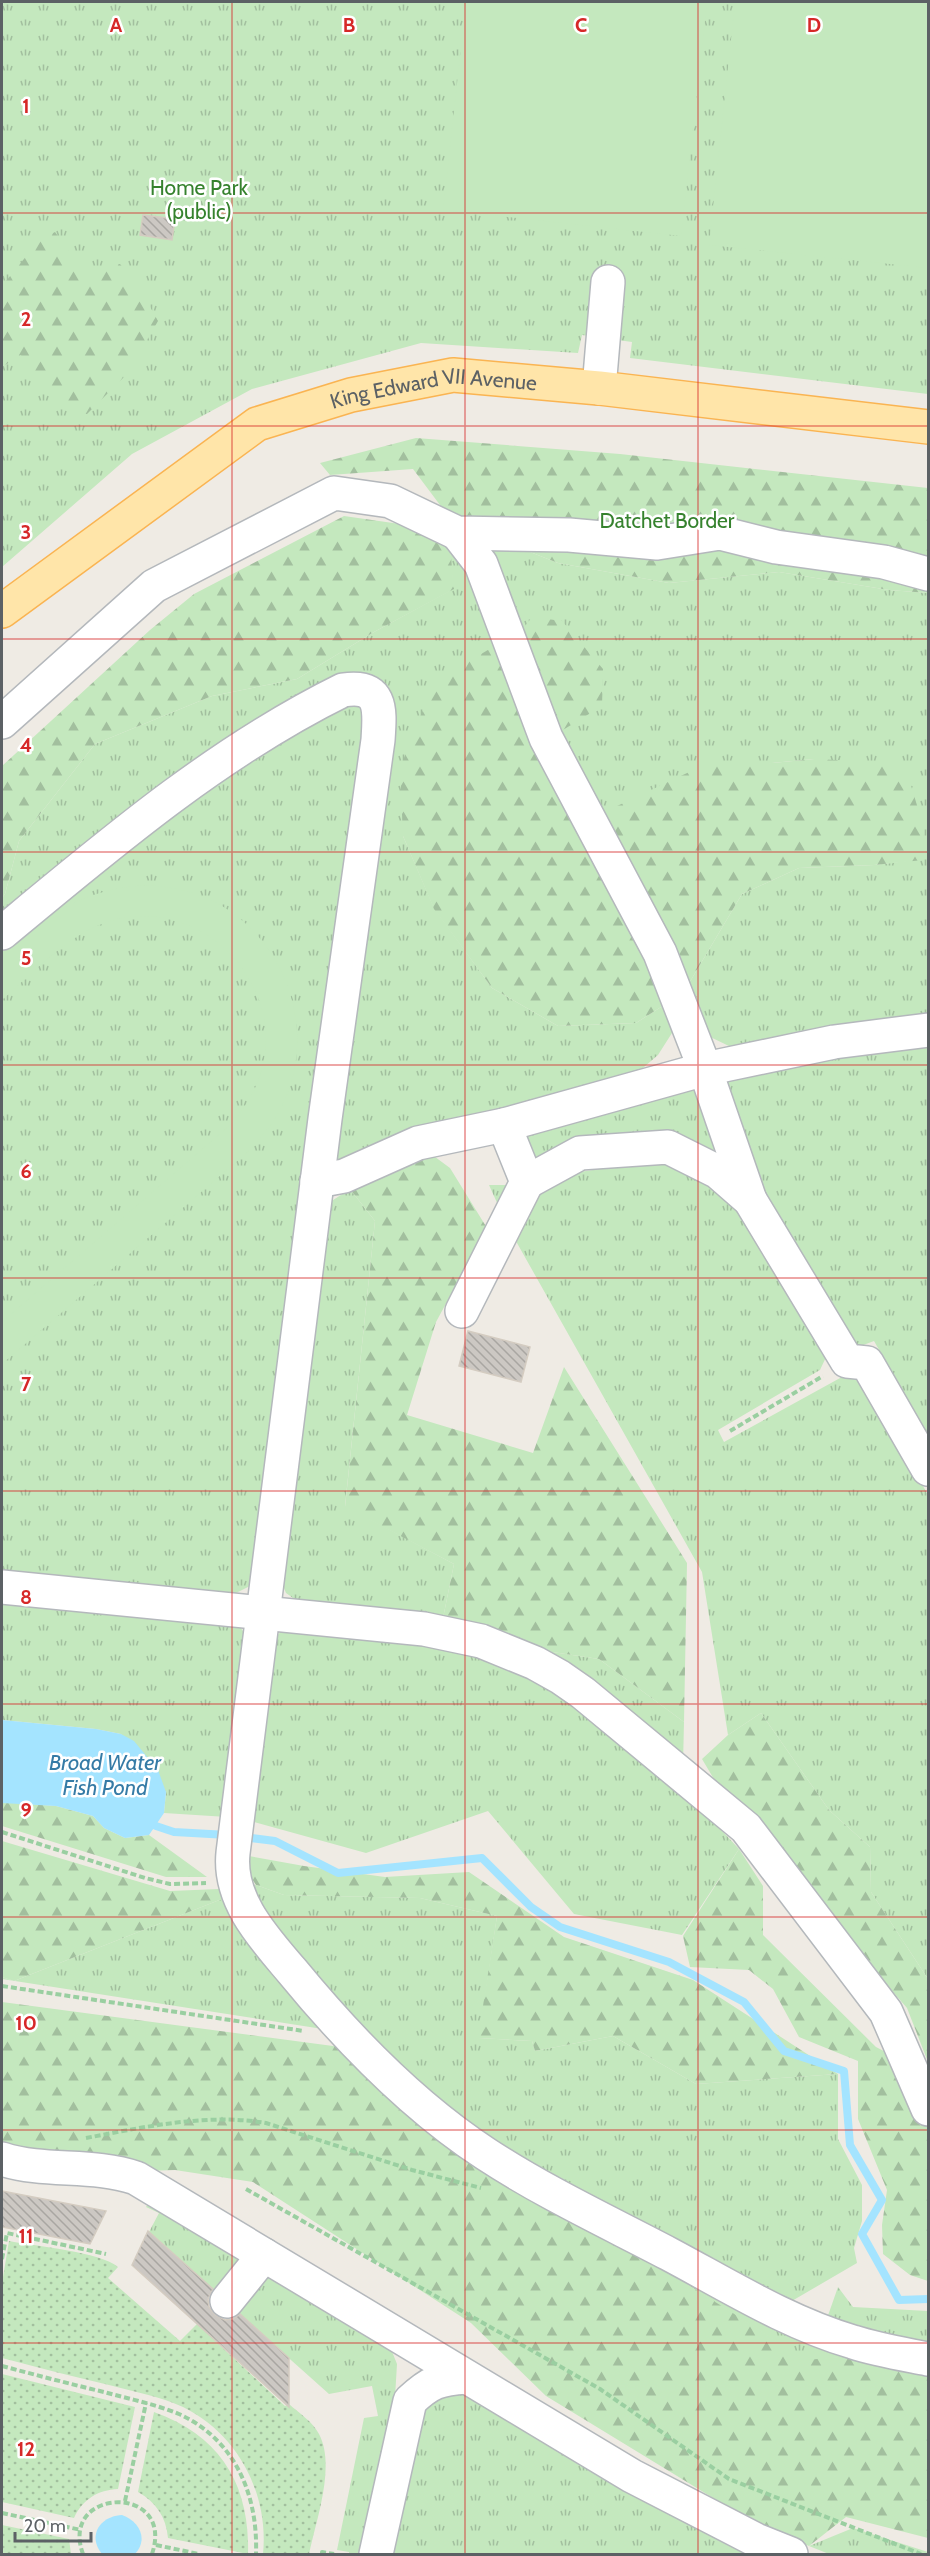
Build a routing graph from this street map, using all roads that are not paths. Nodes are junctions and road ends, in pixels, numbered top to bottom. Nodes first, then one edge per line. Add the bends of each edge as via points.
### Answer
1 (608, 282) dead end
2 (599, 388) junction
3 (928, 427) edge
4 (457, 533) junction
5 (928, 574) edge
6 (2, 611) edge
7 (2, 722) edge
8 (2, 933) edge
9 (928, 1030) edge
10 (705, 1069) junction
11 (504, 1125) junction
12 (317, 1181) junction
13 (527, 1182) junction
14 (750, 1200) junction
15 (462, 1311) dead end
16 (928, 1469) edge
17 (2, 1587) edge
18 (264, 1611) junction
19 (928, 2109) edge
20 (2, 2159) edge
21 (264, 2255) junction
22 (226, 2301) dead end
23 (402, 2339) junction
24 (928, 2358) edge
25 (466, 2377) junction
26 (410, 2401) junction
27 (376, 2554) edge
28 (791, 2554) edge

1 - 2 lane
2 - 3 main road, King Edward VII Avenue
2 - 6 main road, King Edward VII Avenue via 453,375 351,395 257,424
4 - 5 lane via 657,543 720,533 776,548 884,562
4 - 7 lane via 390,501 334,493 154,586
4 - 10 lane via 482,564 546,738 660,953
8 - 12 lane via 138,823 225,760 343,690 364,689 374,696 380,714 378,740
9 - 10 lane via 834,1042
10 - 11 lane
10 - 14 lane
11 - 12 lane via 418,1143 344,1176
11 - 13 lane
12 - 18 lane
13 - 14 lane via 580,1153 668,1147 718,1172
13 - 15 lane
14 - 16 lane via 847,1362 867,1363
17 - 18 lane
18 - 19 lane via 463,1636 535,1663 583,1693 746,1828 886,2012
18 - 24 lane via 232,1866 238,1896 267,1941 304,1986 413,2098 485,2154 530,2181 788,2317 853,2343
20 - 21 lane via 36,2166 101,2169 136,2178
21 - 22 lane
21 - 23 lane
23 - 25 lane
23 - 26 lane via 411,2355
25 - 26 lane via 439,2379
25 - 28 lane via 632,2476
26 - 27 lane

